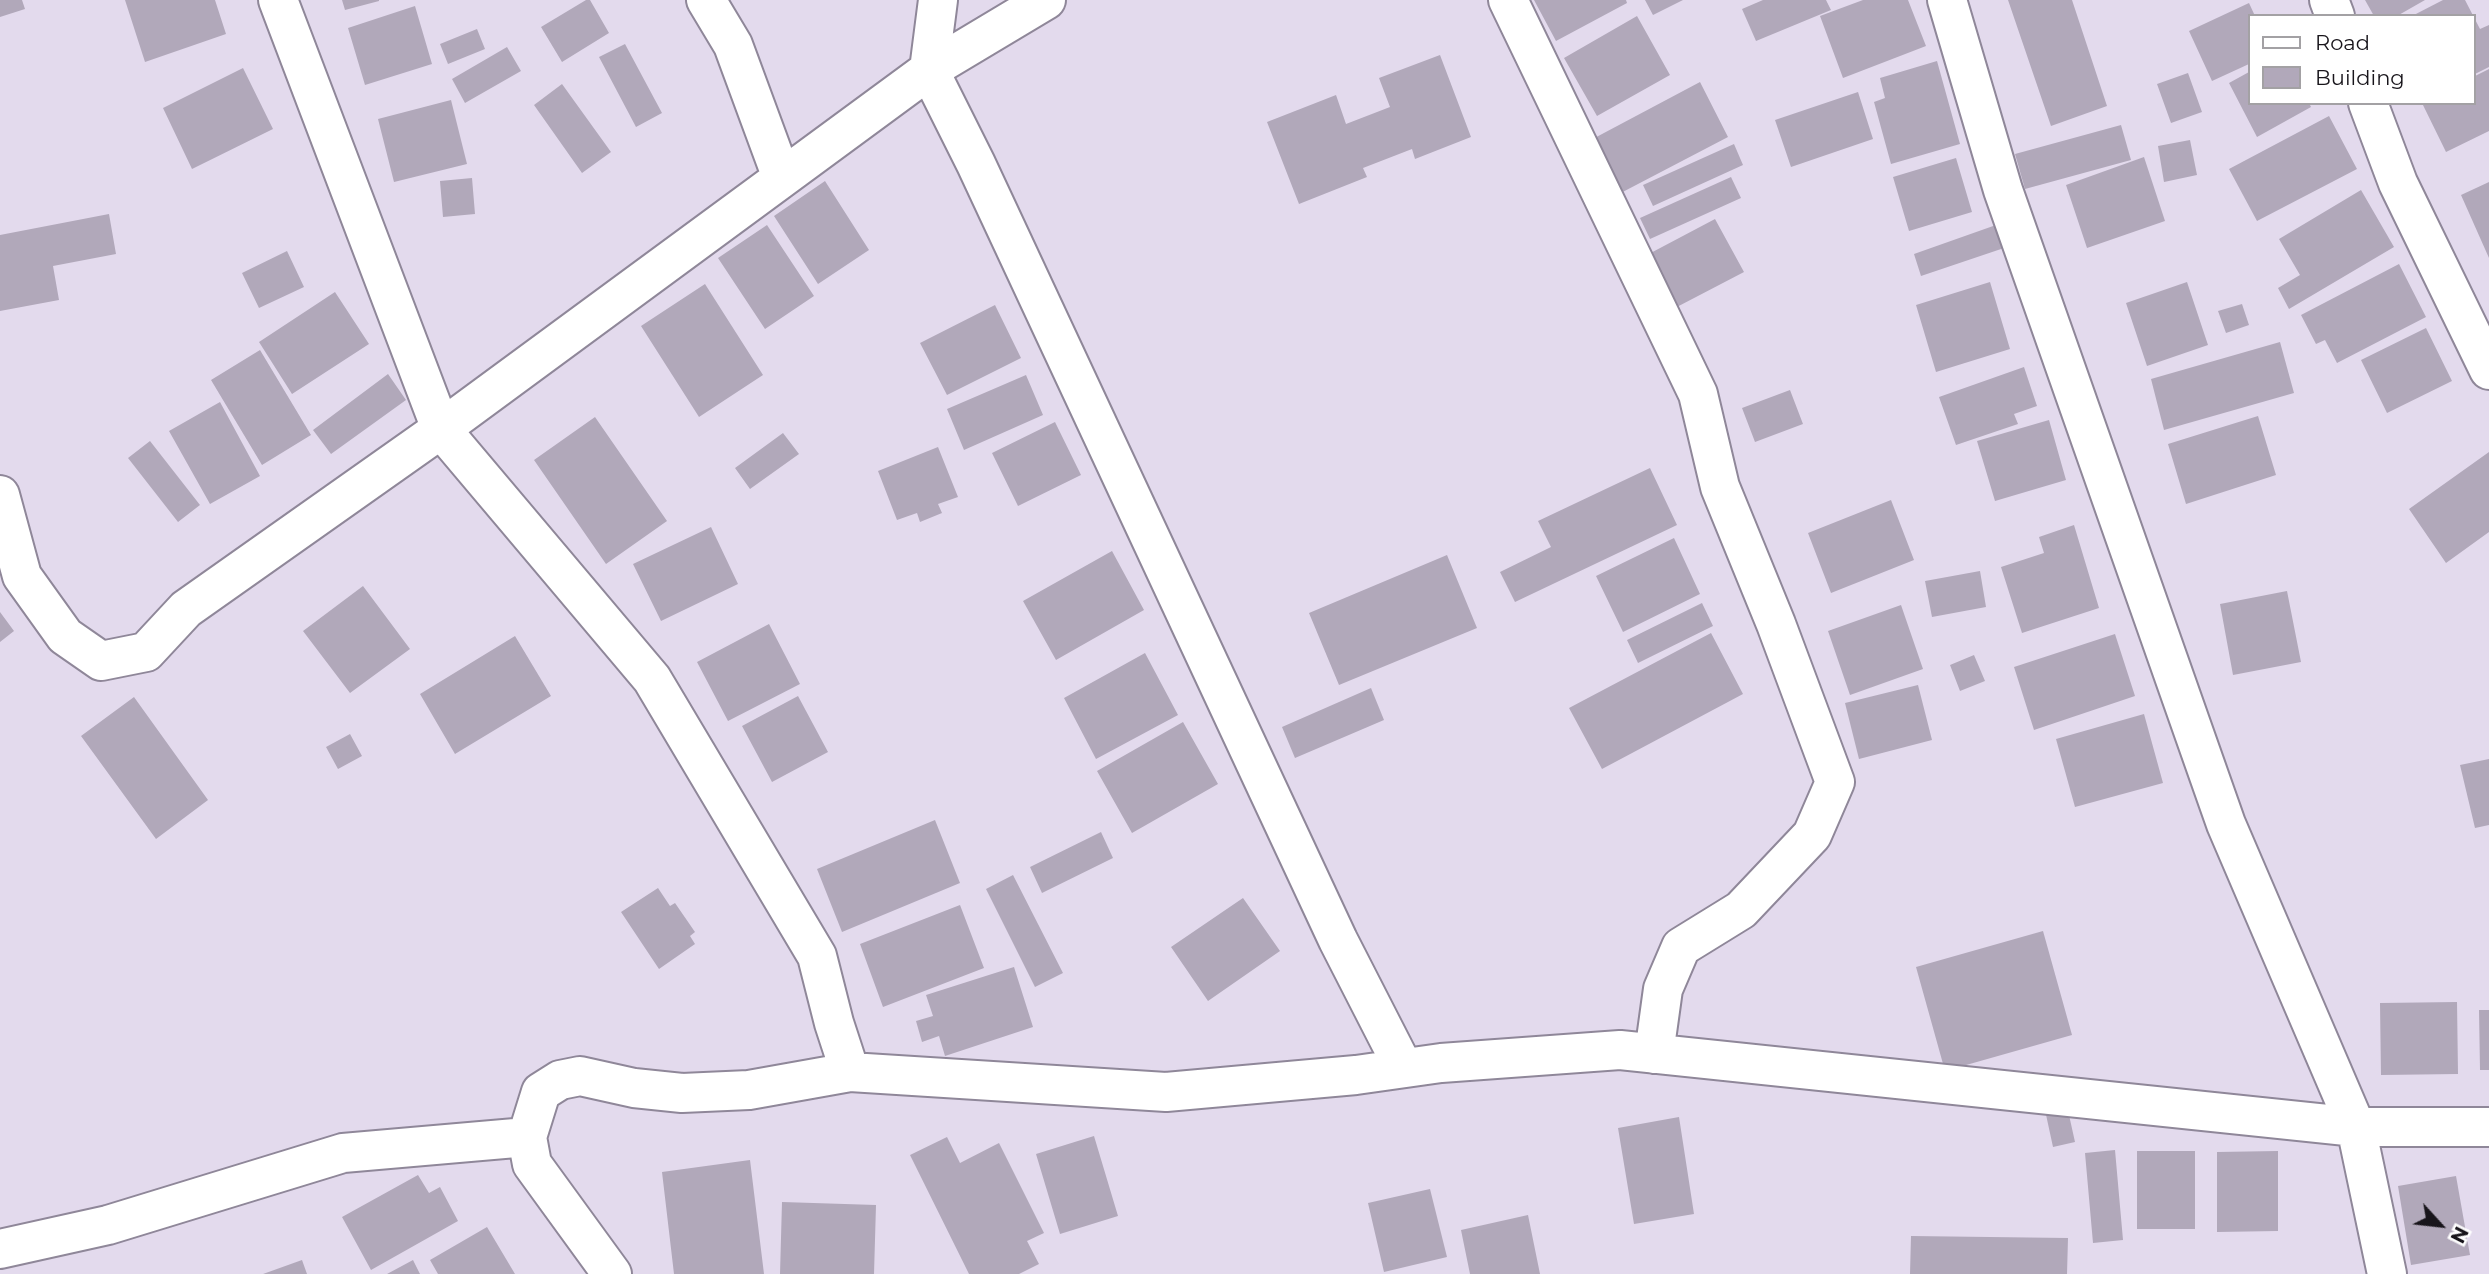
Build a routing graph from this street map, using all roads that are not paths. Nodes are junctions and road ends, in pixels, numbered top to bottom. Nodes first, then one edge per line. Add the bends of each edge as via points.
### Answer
1 (278, 0) edge
2 (706, 0) edge
3 (938, 0) edge
4 (1045, 0) edge
5 (1508, 0) edge
6 (1947, 0) edge
7 (929, 70) junction
8 (2369, 105) edge
9 (782, 178) junction
10 (2489, 370) edge
11 (440, 429) junction
12 (0, 495) edge
13 (1654, 1054) junction
14 (1403, 1067) junction
15 (850, 1072) junction
16 (2356, 1127) junction
17 (2489, 1127) edge
18 (527, 1137) junction
19 (0, 1249) edge
20 (612, 1274) edge
21 (2387, 1274) edge

1 - 11 street
2 - 9 street via 733,45
3 - 7 street
4 - 7 street
5 - 13 street via 1698,394 1720,487 1835,782 1812,835 1741,910 1681,947 1663,989
6 - 16 street via 2003,190 2226,824
7 - 9 street
7 - 14 street via 1338,940
8 - 10 street via 2398,183
9 - 11 street
11 - 12 street via 186,609 146,652 101,661 65,636 22,576
11 - 15 street via 652,680 817,956
13 - 14 street via 1620,1050
13 - 16 street
14 - 15 street via 1167,1092
15 - 18 street via 749,1090 682,1093 580,1076 560,1080 541,1092
16 - 17 street
16 - 21 street
18 - 19 street via 343,1153 108,1225
18 - 20 street via 532,1164

